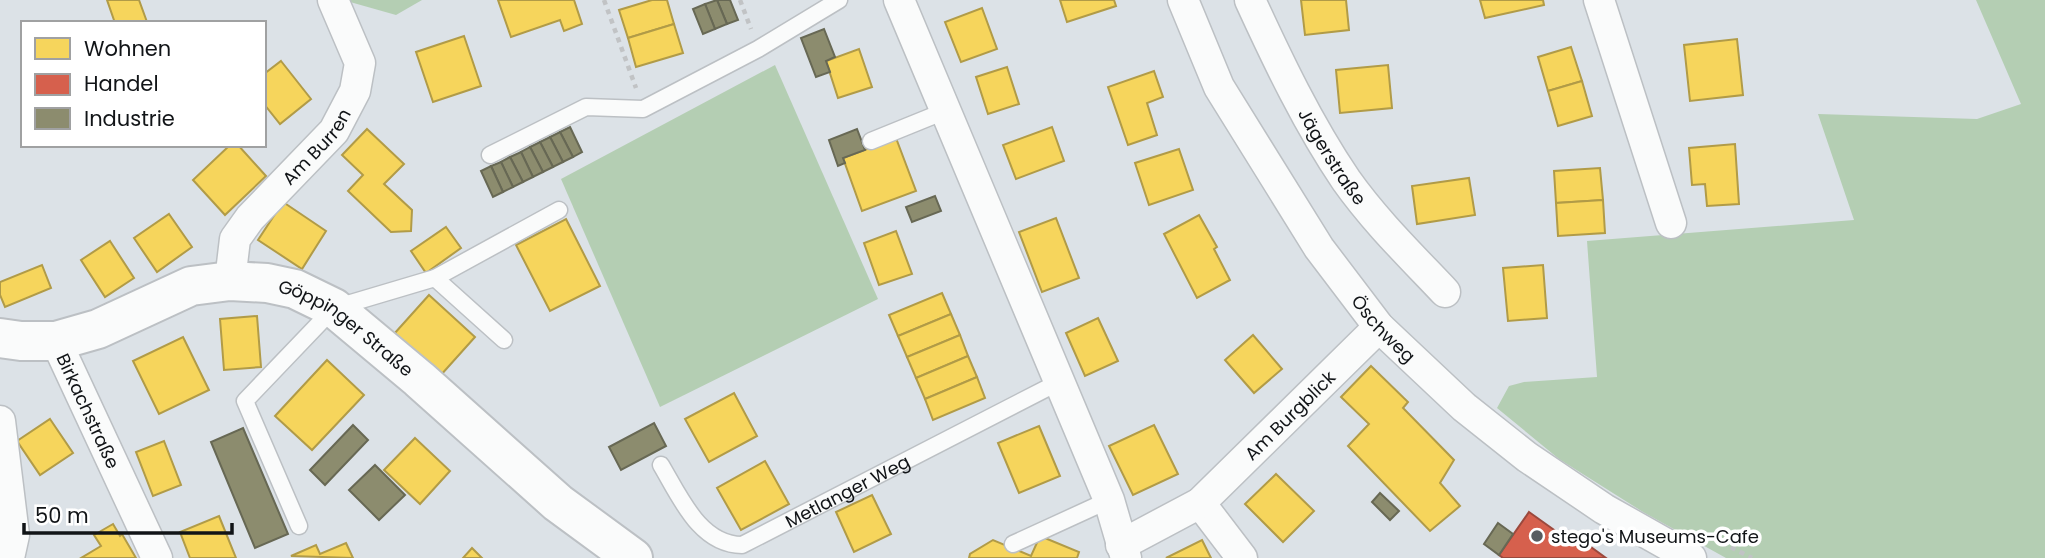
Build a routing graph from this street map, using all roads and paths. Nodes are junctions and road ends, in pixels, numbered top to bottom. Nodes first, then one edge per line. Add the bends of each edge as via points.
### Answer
1 (333, 0) edge
2 (604, 0) edge
3 (740, 0) edge
4 (839, 0) edge
5 (899, 0) edge
6 (1182, 0) edge
7 (1250, 0) edge
8 (1599, 0) edge
9 (758, 49) junction
10 (643, 109) junction
11 (946, 111) junction
12 (871, 141) dead end
13 (490, 155) dead end
14 (559, 210) dead end
15 (1671, 223) dead end
16 (435, 278) junction
17 (229, 281) junction
18 (1445, 292) dead end
19 (334, 308) junction
20 (1379, 327) junction
21 (0, 338) edge
22 (504, 340) dead end
23 (55, 341) junction
24 (1059, 382) junction
25 (0, 421) edge
26 (662, 465) dead end
27 (1109, 500) junction
28 (1200, 503) junction
29 (299, 526) dead end
30 (1013, 544) dead end
31 (1124, 552) edge
32 (9, 558) edge
33 (158, 558) edge
34 (633, 558) edge
35 (1242, 558) edge
36 (1691, 558) edge

1 - 17 street, Am Burren via 360,63 355,91 334,131 235,239
2 - 10 path
3 - 9 path
4 - 9 lane
5 - 11 street
6 - 20 street, Öschweg via 1219,87 1319,248
7 - 18 street, Jägerstraße via 1283,70 1346,180
8 - 15 street
9 - 10 lane
10 - 13 lane via 586,107
11 - 12 lane
11 - 24 street
14 - 16 lane
16 - 19 lane
16 - 22 lane
17 - 19 main road, Göppinger Straße via 295,289
17 - 23 main road, Göppinger Straße via 191,286 98,329
19 - 29 lane via 245,401
19 - 34 main road, Göppinger Straße via 558,503
20 - 28 street, Am Burgblick
20 - 36 street, Öschweg via 1464,407 1527,457 1604,509
21 - 23 main road, Göppinger Straße
23 - 33 street, Birkachstraße
24 - 26 lane, Metlanger Weg via 742,545 726,545 693,519
24 - 27 street
25 - 32 street via 14,534
27 - 30 lane
27 - 31 street
28 - 31 street, Am Burgblick
28 - 35 street

